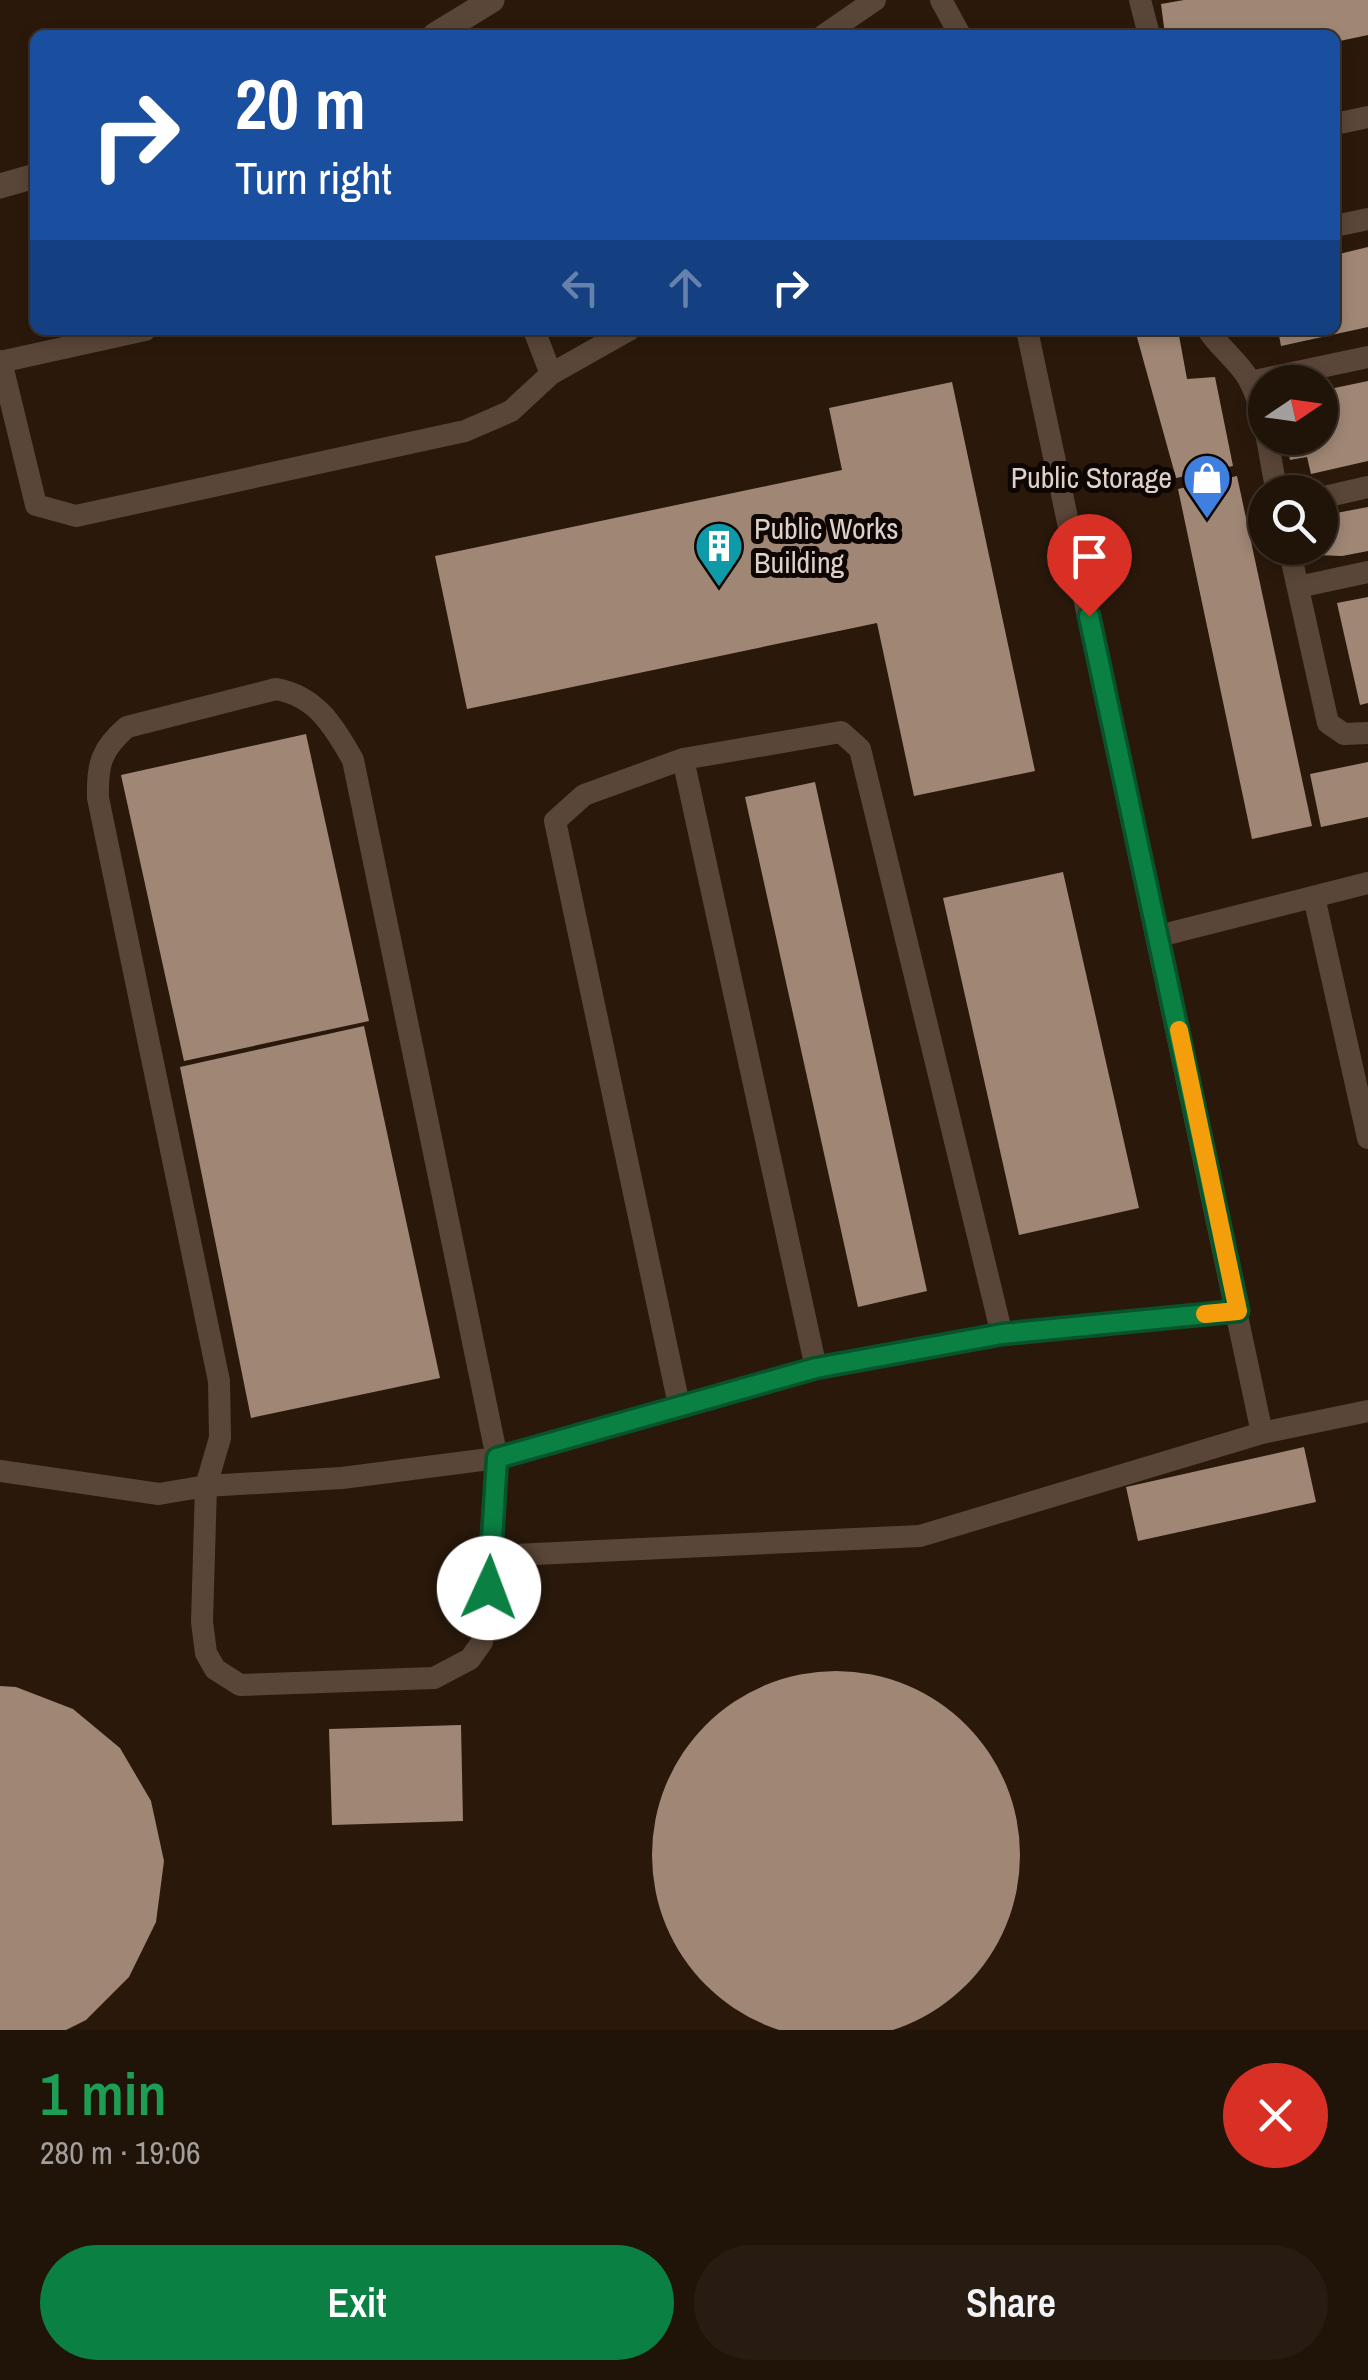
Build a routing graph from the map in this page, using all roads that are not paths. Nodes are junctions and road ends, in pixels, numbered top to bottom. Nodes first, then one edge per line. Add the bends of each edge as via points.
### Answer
1 (492, 0) edge
2 (874, 0) edge
3 (941, 0) edge
4 (1140, 0) edge
5 (444, 30) edge
6 (831, 30) edge
7 (957, 30) edge
8 (1147, 30) edge
9 (1368, 118) edge
10 (1340, 123) edge
11 (30, 177) edge
12 (0, 186) edge
13 (1368, 219) edge
14 (1340, 225) edge
15 (122, 335) edge
16 (536, 335) edge
17 (620, 335) edge
18 (1028, 335) edge
19 (1212, 335) edge
20 (1368, 357) edge
21 (1, 361) edge
22 (1330, 365) edge
23 (552, 374) junction
24 (1248, 380) edge
25 (1368, 487) edge
26 (1338, 494) edge
27 (1293, 565) edge
28 (1368, 572) edge
29 (1298, 587) junction
30 (1368, 733) edge
31 (684, 758) junction
32 (1368, 883) edge
33 (1314, 897) junction
34 (1159, 936) junction
35 (1368, 1138) edge
36 (1238, 1311) junction
37 (1002, 1334) junction
38 (816, 1368) junction
39 (679, 1405) junction
40 (1368, 1411) edge
41 (1262, 1432) junction
42 (497, 1458) junction
43 (0, 1471) edge
44 (206, 1486) junction
45 (490, 1556) junction

1 - 5 street
2 - 6 lane
3 - 7 lane
4 - 8 lane
9 - 10 lane
11 - 12 street
13 - 14 lane
15 - 21 lane
16 - 23 lane
17 - 23 lane
18 - 34 lane
19 - 24 lane
20 - 22 lane
21 - 23 lane via 36,505 76,516 465,431 510,412
25 - 26 lane
27 - 29 lane
28 - 29 lane
29 - 30 lane via 1328,723 1344,734
31 - 37 lane via 842,732 860,749
31 - 38 lane
31 - 39 lane via 584,794 556,820
32 - 33 lane
33 - 34 lane
33 - 35 lane
34 - 36 lane
36 - 37 lane
36 - 41 lane
37 - 38 lane
38 - 39 lane
39 - 42 lane
40 - 41 lane
41 - 45 lane via 920,1536
42 - 44 lane via 342,1478
42 - 44 lane via 353,760 319,710 298,693 276,689 127,727 98,763 98,798 219,1381 220,1438
42 - 45 lane
43 - 44 lane via 160,1494
44 - 45 lane via 206,1652 215,1669 240,1685 434,1678 453,1670 482,1642

